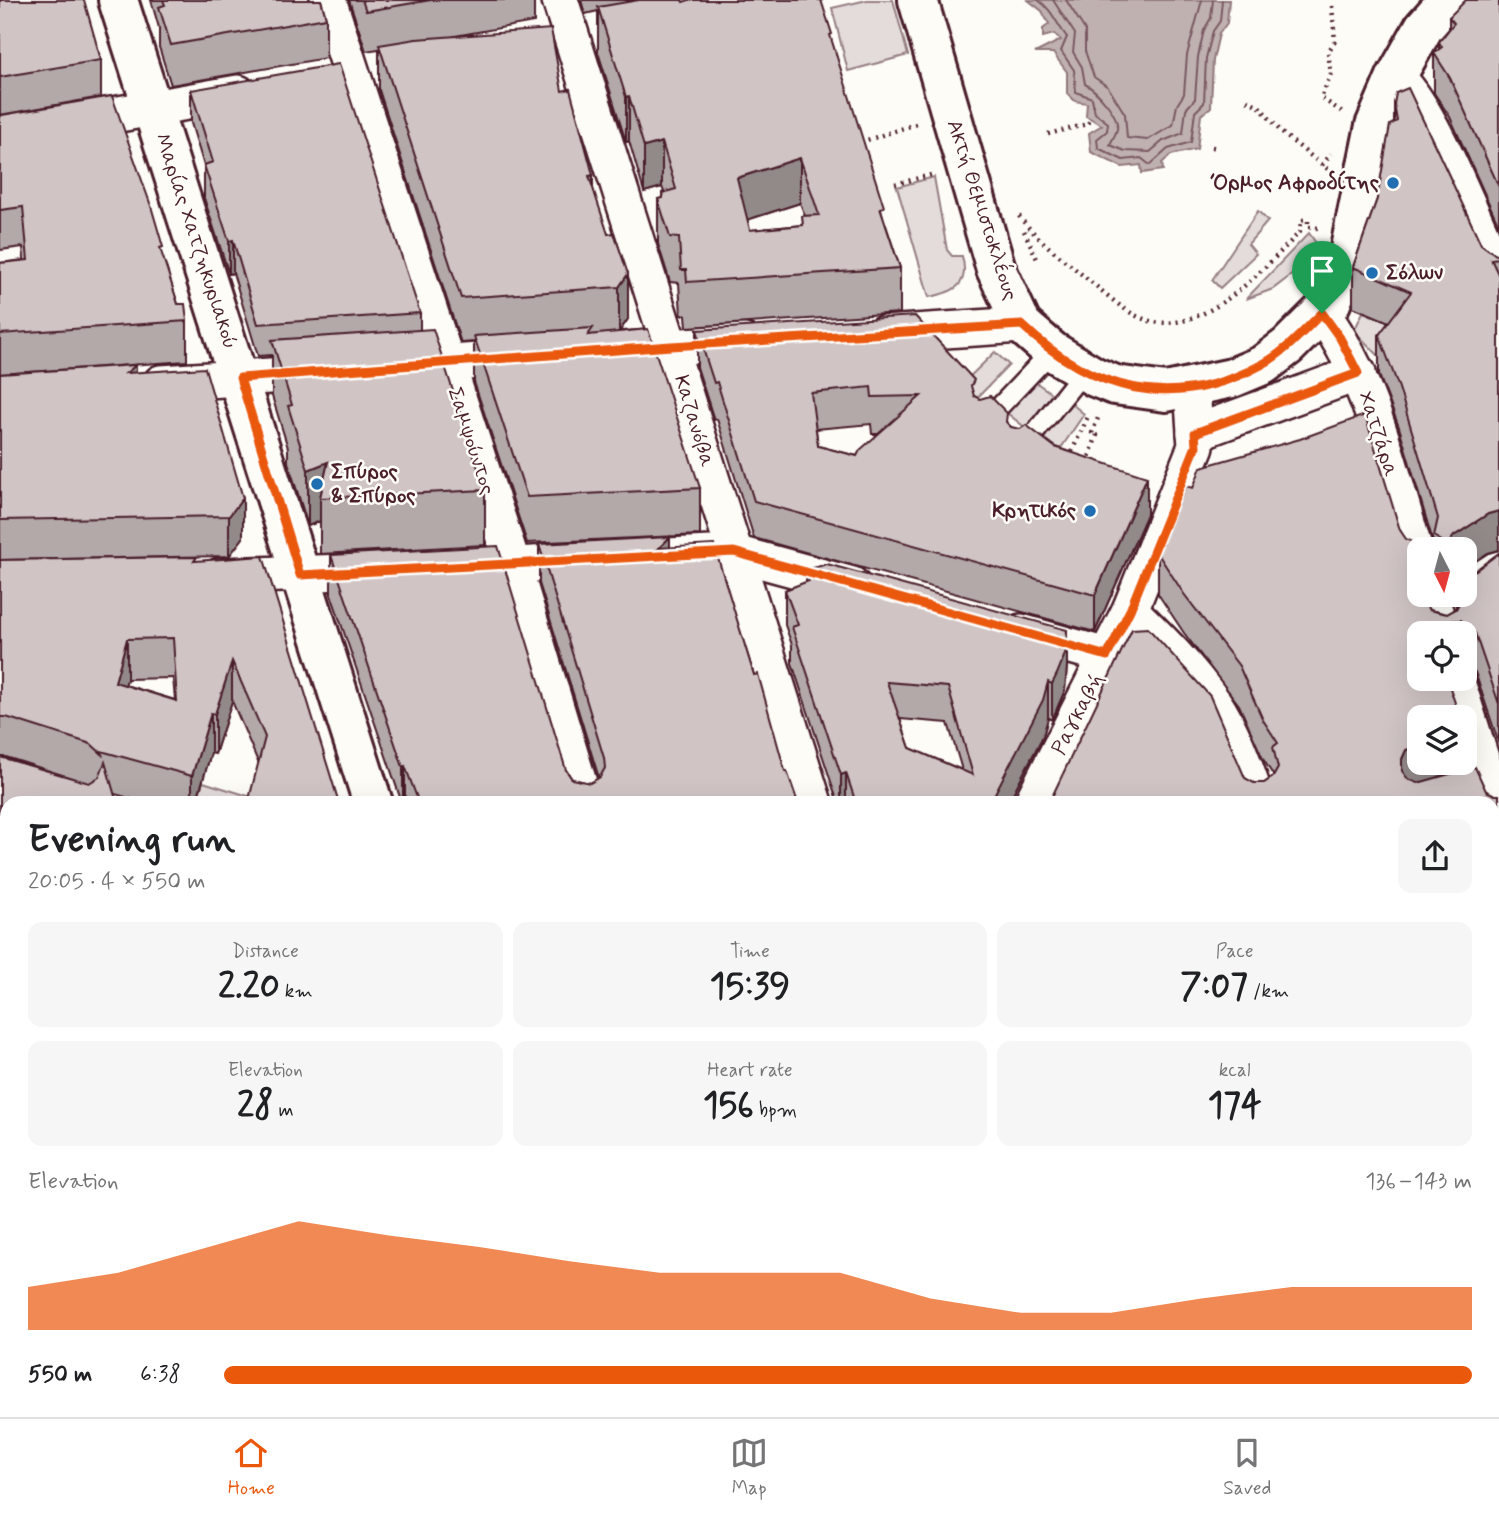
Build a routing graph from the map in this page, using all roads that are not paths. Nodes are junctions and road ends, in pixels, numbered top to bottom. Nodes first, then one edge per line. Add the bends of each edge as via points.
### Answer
1 (118, 0) edge
2 (328, 0) edge
3 (560, 0) edge
4 (918, 0) edge
5 (1448, 0) edge
6 (586, 34) junction
7 (533, 43) edge
8 (390, 67) edge
9 (338, 76) junction
10 (1396, 77) junction
11 (272, 87) edge
12 (153, 107) junction
13 (0, 135) edge
14 (1499, 275) edge
15 (1322, 313) junction
16 (1022, 325) junction
17 (850, 336) edge
18 (781, 340) edge
19 (671, 346) junction
20 (1052, 351) junction
21 (446, 364) junction
22 (1084, 371) junction
23 (1358, 373) junction
24 (240, 378) junction
25 (133, 385) edge
26 (1192, 388) junction
27 (982, 425) edge
28 (1195, 433) junction
29 (1017, 455) edge
30 (1411, 537) edge
31 (734, 552) junction
32 (513, 565) junction
33 (300, 575) junction
34 (191, 577) edge
35 (881, 593) edge
36 (1130, 610) junction
37 (987, 623) edge
38 (1107, 656) junction
39 (1460, 691) edge
40 (1493, 779) edge
41 (1454, 792) edge
42 (371, 796) edge
43 (583, 796) edge
44 (812, 796) edge
45 (1036, 796) edge
46 (1255, 796) edge

1 - 12 main road, Μαρίας Χατζηκυριακού
2 - 9 street, Σαμψούντος
3 - 6 street, Καζανόβα
4 - 16 main road, Ακτή Θεμιστοκλέους via 996,269
5 - 10 main road, Ακτή Θεμιστοκλέους via 1424,27
6 - 7 street
6 - 19 street, Καζανόβα
8 - 9 street
9 - 21 street, Σαμψούντος
10 - 14 street via 1423,111
10 - 15 main road, Ακτή Θεμιστοκλέους via 1375,126 1347,263 1337,293
11 - 12 street
12 - 13 street
12 - 24 main road, Μαρίας Χατζηκυριακού
15 - 23 street, Χατζάρα
15 - 26 main road, Ακτή Θεμιστοκλέους via 1262,365
16 - 17 street
16 - 20 main road, Ακτή Θεμιστοκλέους
18 - 19 street
19 - 21 street
19 - 31 street, Καζανόβα
20 - 22 main road, Ακτή Θεμιστοκλέους
20 - 27 lane
21 - 24 street
21 - 32 street, Σαμψούντος
22 - 26 main road, Ακτή Θεμιστοκλέους via 1139,390 1166,393
22 - 29 lane
23 - 28 street
23 - 30 street, Χατζάρα
24 - 25 street
24 - 33 main road, Μαρίας Χατζηκυριακού
26 - 28 street, Ραγκαβή
28 - 36 street, Ραγκαβή via 1196,446
31 - 32 street
31 - 35 street
31 - 44 street, Καζανόβα
32 - 33 street
32 - 43 street, Σαμψούντος
33 - 34 street
33 - 42 main road, Μαρίας Χατζηκυριακού
36 - 38 street, Ραγκαβή
36 - 46 street via 1166,644 1214,704
37 - 38 street
38 - 45 street, Ραγκαβή
39 - 40 street
40 - 41 street

